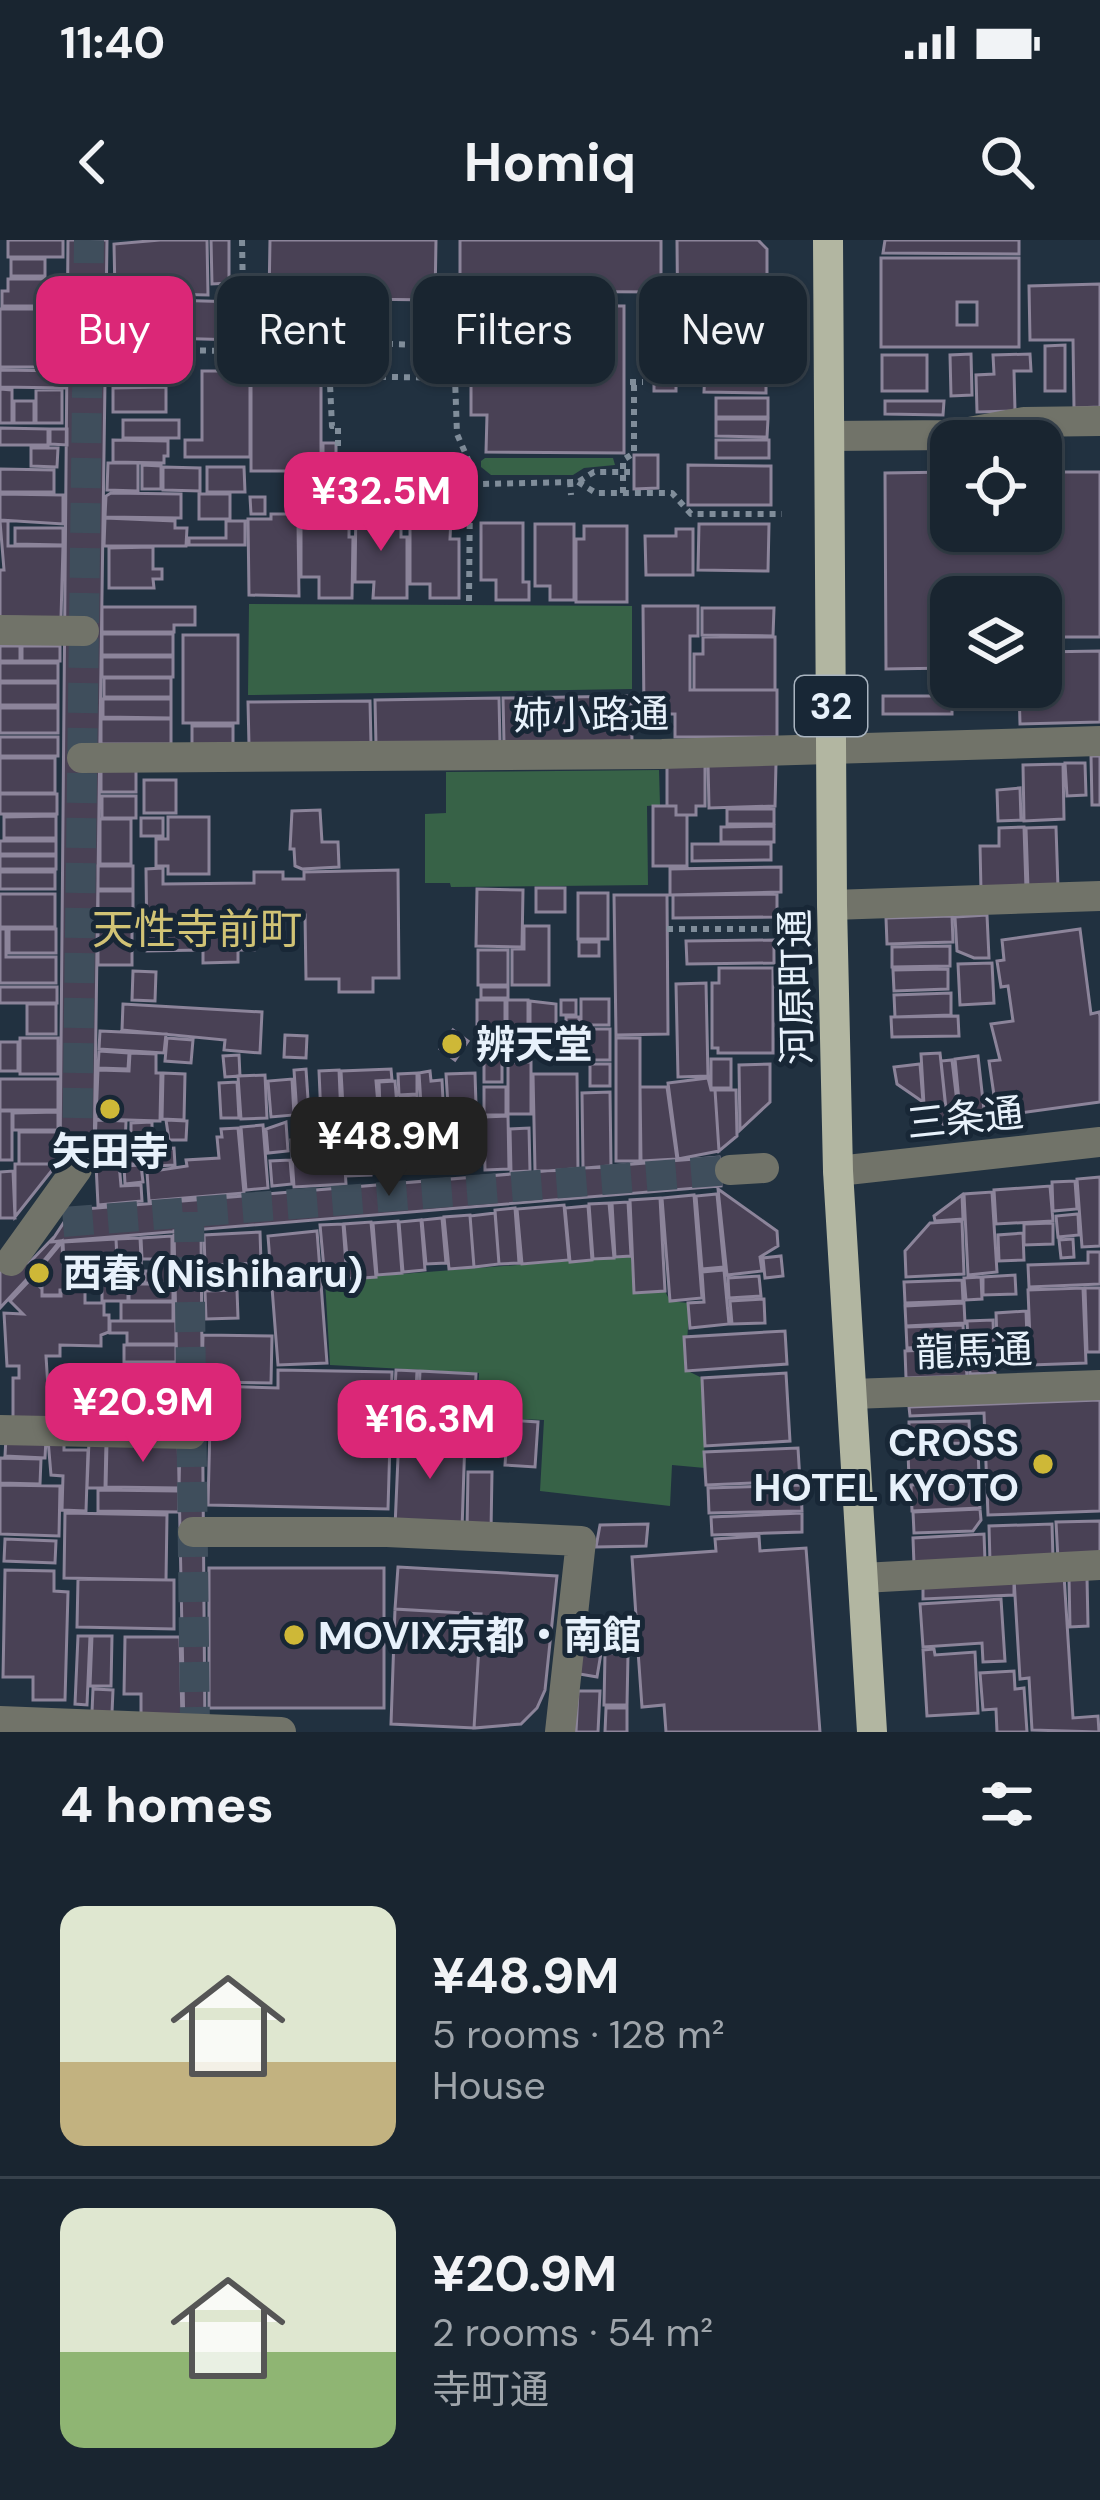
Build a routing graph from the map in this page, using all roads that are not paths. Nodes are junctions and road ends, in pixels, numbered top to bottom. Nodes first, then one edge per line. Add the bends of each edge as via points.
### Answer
1 (829, 240) edge
2 (1100, 421) edge
3 (830, 436) junction
4 (0, 630) edge
5 (84, 631) dead end
6 (1100, 741) edge
7 (832, 748) junction
8 (82, 758) dead end
9 (1100, 896) edge
10 (832, 905) junction
11 (1100, 1142) edge
12 (76, 1163) tunnel mouth
13 (764, 1168) dead end
14 (730, 1170) tunnel mouth
15 (838, 1172) junction
16 (63, 1222) tunnel mouth
17 (12, 1248) edge
18 (1100, 1385) edge
19 (852, 1394) junction
20 (0, 1430) edge
21 (191, 1435) dead end
22 (193, 1532) dead end
23 (1100, 1565) edge
24 (863, 1578) junction
25 (0, 1721) edge
26 (281, 1732) edge
27 (560, 1732) edge
28 (872, 1732) edge

1 - 3 main road, 河原町通 / 32
2 - 3 street
3 - 7 main road, 河原町通 / 32
4 - 5 street
6 - 7 street, 姉小路通
7 - 8 street, 姉小路通
7 - 10 main road, 河原町通 / 32
9 - 10 street
10 - 15 main road, 河原町通 / 32
11 - 15 street, 三条通
12 - 17 street
13 - 14 street
15 - 19 main road, 河原町通 / 32
16 - 17 street
18 - 19 street, 龍馬通
19 - 24 main road, 河原町通 / 32
20 - 21 street
22 - 27 street via 581,1540
23 - 24 street
24 - 28 main road, 河原町通 / 32
25 - 26 street

